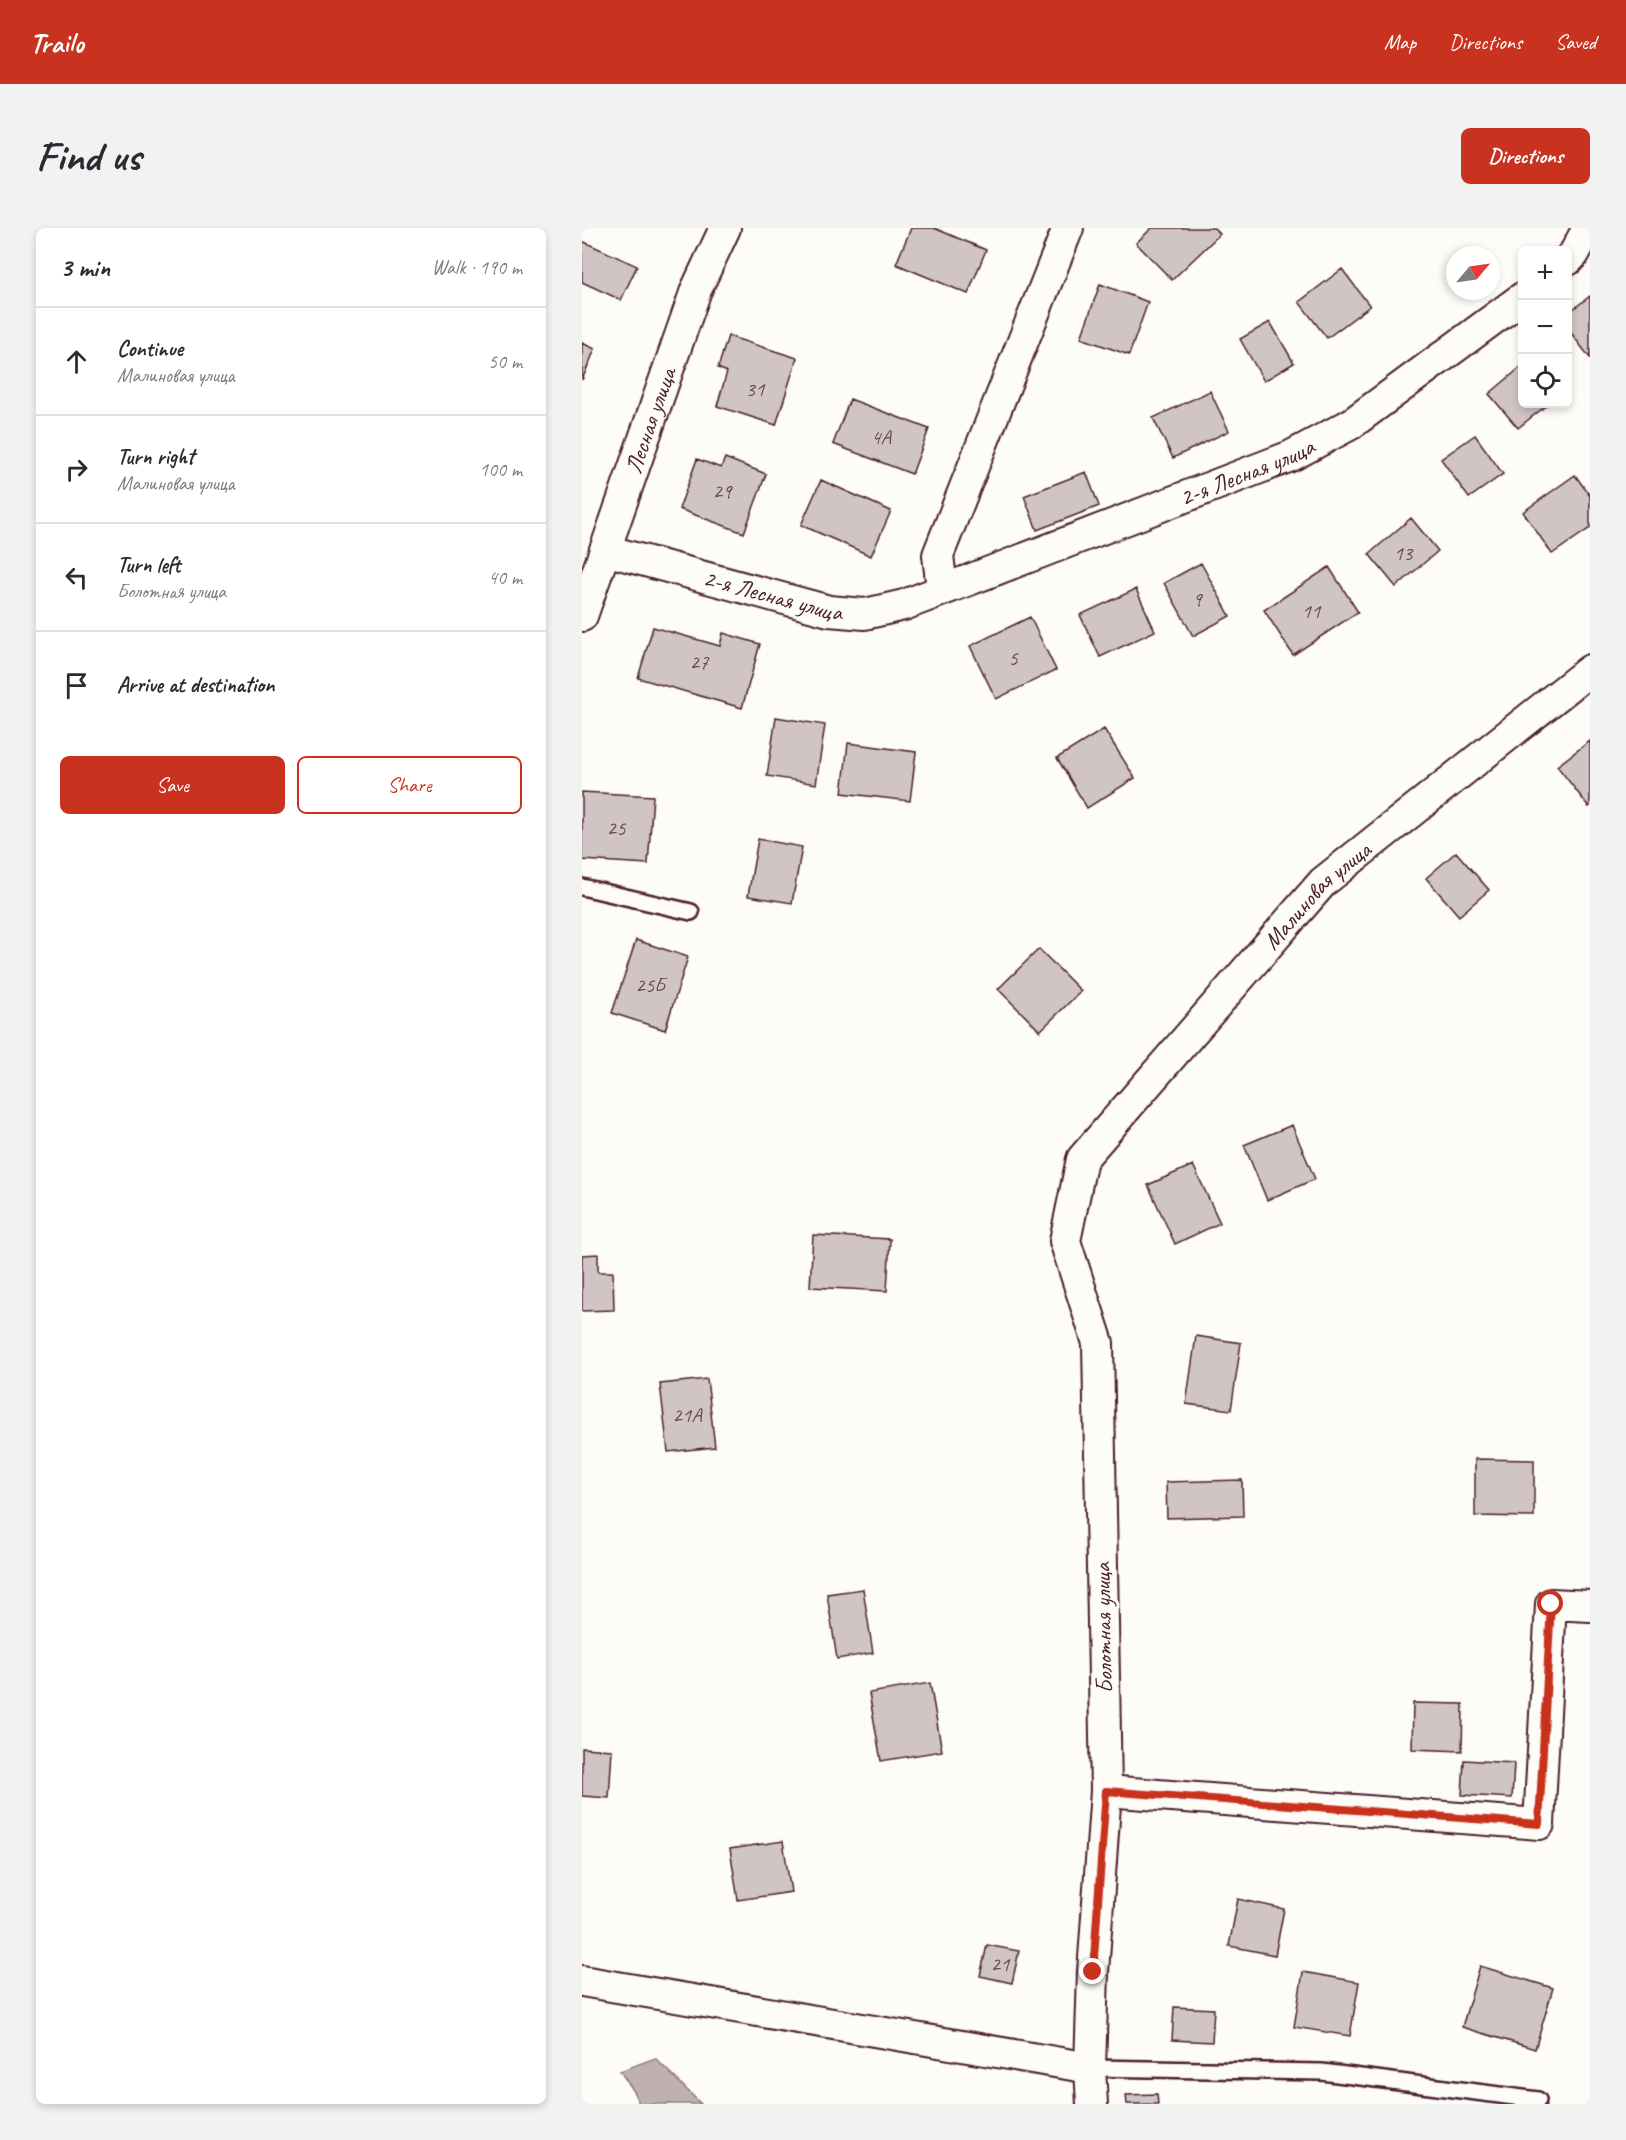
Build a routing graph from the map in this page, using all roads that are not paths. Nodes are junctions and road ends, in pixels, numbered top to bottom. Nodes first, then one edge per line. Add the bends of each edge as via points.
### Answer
1 (725, 228) edge
2 (1068, 228) edge
3 (1588, 228) edge
4 (1572, 256) edge
5 (1519, 300) edge
6 (605, 550) junction
7 (942, 589) junction
8 (582, 616) edge
9 (1590, 669) edge
10 (582, 887) edge
11 (691, 912) dead end
12 (1082, 1159) joint
13 (1590, 1606) edge
14 (1106, 1791) junction
15 (582, 1981) edge
16 (1090, 2068) junction
17 (1538, 2100) dead end
18 (1092, 2104) edge

1 - 6 street, Лесная улица via 696,290
2 - 7 street via 938,555
3 - 4 street
5 - 7 street, 2-я Лесная улица via 1351,424 1292,456
6 - 7 street, 2-я Лесная улица via 829,611 865,614 904,605
6 - 8 street, Лесная улица
9 - 12 street, Малиновая улица via 1323,882
10 - 11 lane
12 - 14 street, Болотная улица via 1065,1241 1098,1343
13 - 14 street via 1551,1604 1539,1824
14 - 16 street, Болотная улица
15 - 16 street
16 - 17 lane via 1322,2072
16 - 18 street, Болотная улица

